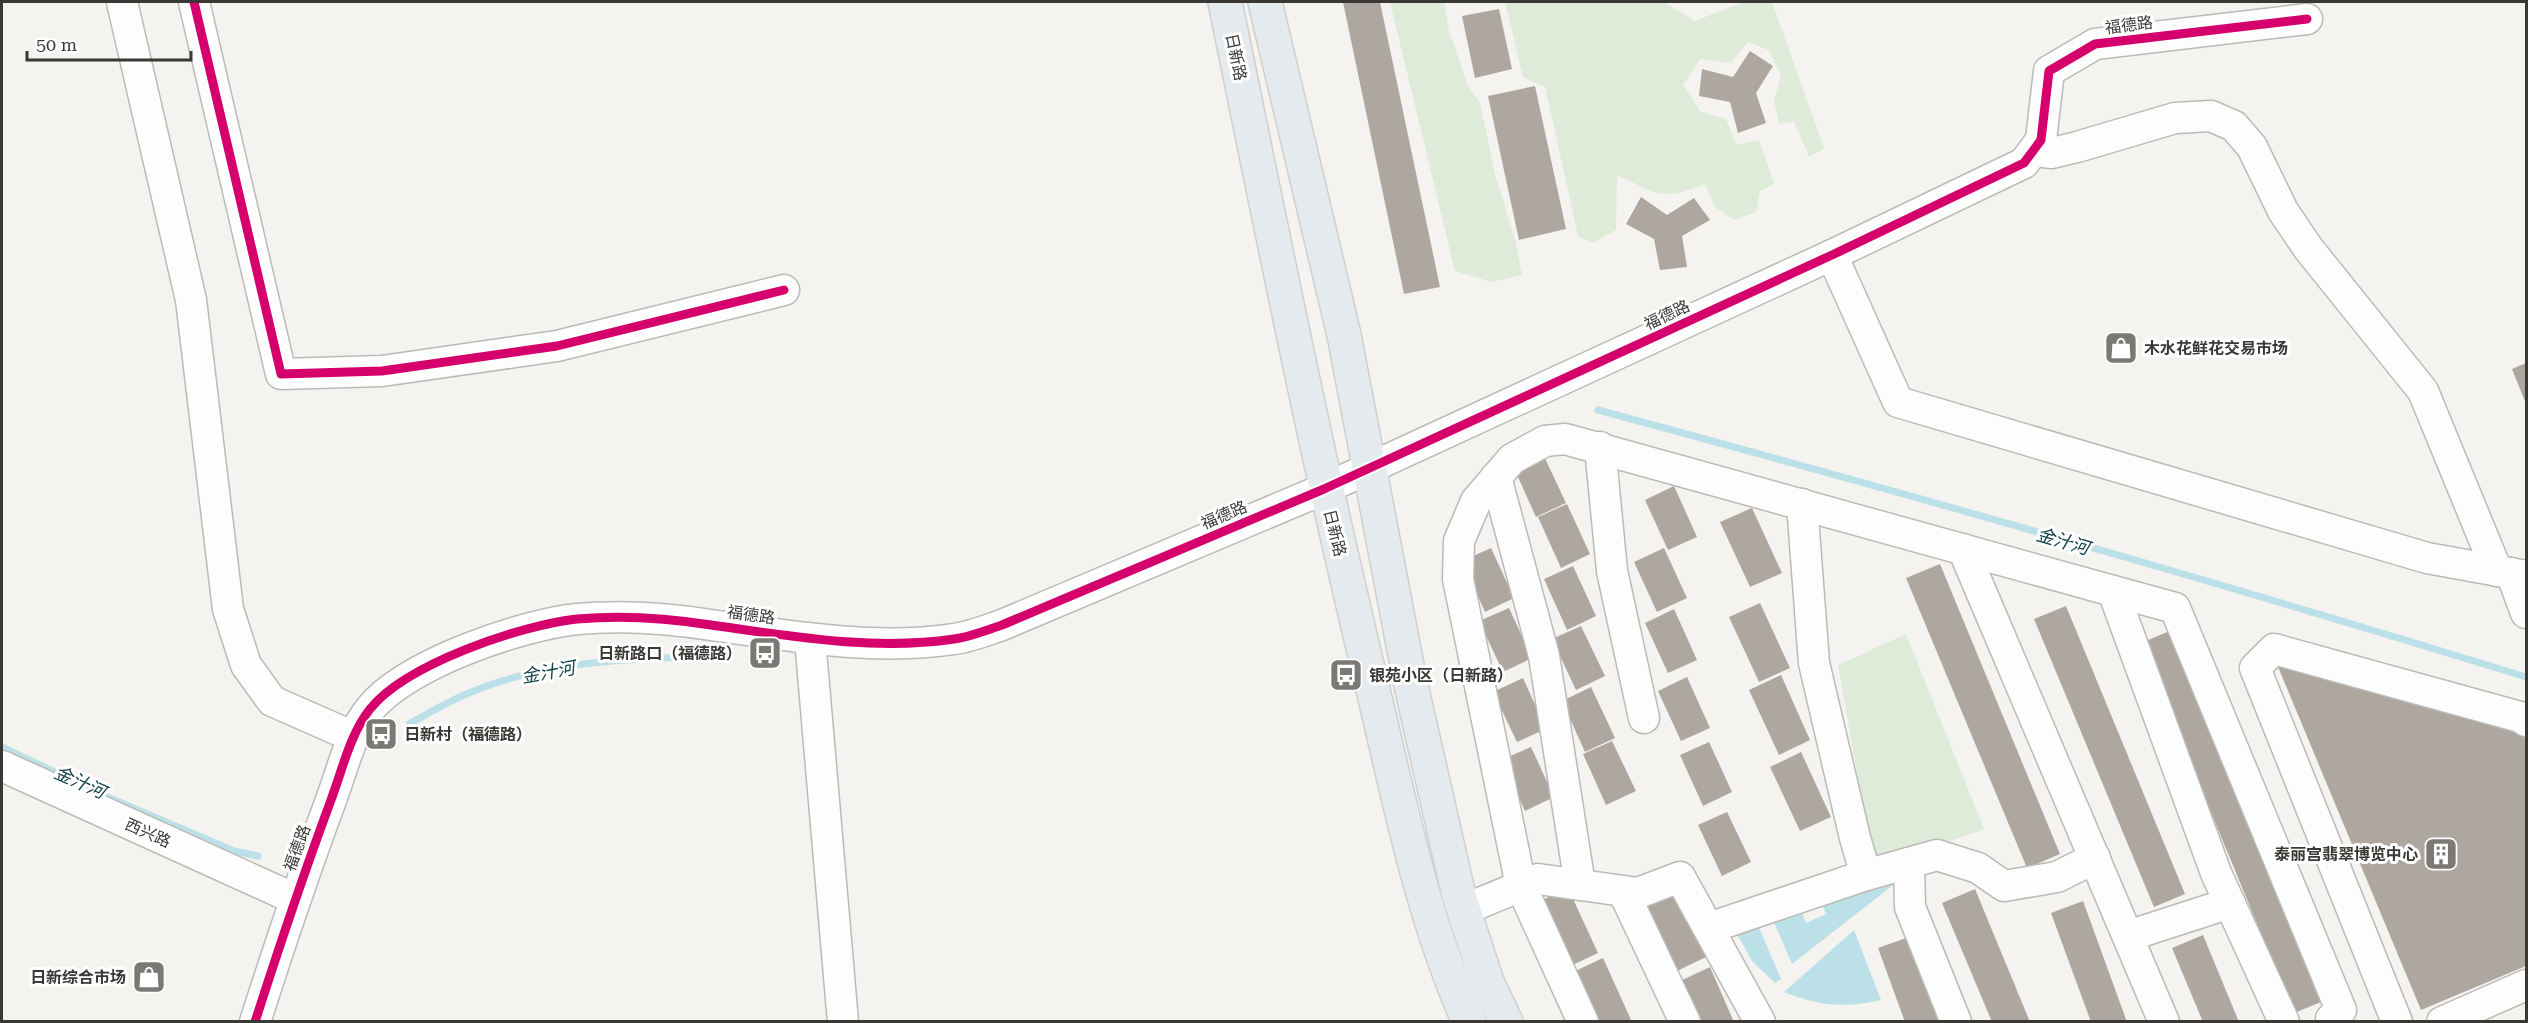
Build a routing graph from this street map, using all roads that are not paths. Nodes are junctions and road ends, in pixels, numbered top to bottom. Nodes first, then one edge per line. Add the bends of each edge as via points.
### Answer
1 (122, 2) edge
2 (194, 2) edge
3 (1225, 2) edge
4 (1265, 2) edge
5 (2260, 13) edge
6 (2307, 20) dead end
7 (2035, 151) junction
8 (1832, 255) junction
9 (784, 290) dead end
10 (1600, 447) junction
11 (1368, 469) junction
12 (1496, 477) junction
13 (1324, 489) junction
14 (1802, 504) junction
15 (1963, 549) junction
16 (2511, 573) edge
17 (2113, 591) junction
18 (2526, 613) edge
19 (810, 639) junction
20 (1644, 718) dead end
21 (2526, 721) edge
22 (354, 737) junction
23 (2, 766) edge
24 (2095, 858) junction
25 (1910, 863) junction
26 (1866, 875) junction
27 (1580, 885) junction
28 (1521, 886) junction
29 (1623, 891) junction
30 (294, 899) junction
31 (2230, 903) junction
32 (1463, 910) junction
33 (1709, 928) junction
34 (2128, 936) junction
35 (2526, 986) edge
36 (2330, 1021) edge
37 (255, 1022) edge
38 (843, 1022) edge
39 (1469, 1022) edge
40 (1506, 1022) edge
41 (1583, 1022) edge
42 (1685, 1022) edge
43 (1760, 1022) edge
44 (1956, 1022) edge
45 (2164, 1022) edge
46 (2284, 1022) edge
47 (2397, 1022) edge
48 (2442, 1022) edge

1 - 22 street via 191,300 228,609 246,665 272,701
2 - 9 street via 281,374 382,371 557,346
3 - 13 main road, 日新路
4 - 11 main road via 1344,335
5 - 6 street, 福德路
5 - 7 street, 福德路 via 2095,44 2049,71 2040,140
7 - 8 street, 福德路 via 2024,163
7 - 16 street via 2052,153 2175,118 2211,116 2234,126 2252,147 2283,211 2308,248 2423,391
8 - 11 street, 福德路
8 - 16 street via 1898,402 2427,558
10 - 12 street via 1565,439 1545,441 1512,459
10 - 14 street
10 - 20 street via 1612,571
11 - 13 street, 福德路
11 - 32 main road via 1410,681
12 - 27 street via 1544,656
12 - 28 street via 1476,501 1459,541 1458,579
13 - 19 street, 福德路 via 974,634 899,643
13 - 39 main road, 日新路 via 1415,866 1447,972
14 - 15 street
14 - 26 street via 1814,663
15 - 17 street
15 - 24 street
16 - 18 street
17 - 31 street
17 - 36 street via 2175,608 2341,1010
19 - 22 street, 福德路 via 682,621 576,619 466,650 426,666 392,687 370,709
19 - 38 street
21 - 47 street via 2274,649 2255,668
22 - 30 street, 福德路
23 - 30 street, 西兴路
24 - 25 street via 2056,877 2004,886 1978,868 1936,855
24 - 34 street
25 - 26 street
25 - 44 street via 1910,907
26 - 33 street
27 - 28 street via 1538,879
27 - 29 street
28 - 32 street
28 - 41 street
29 - 33 street via 1638,893 1680,877
29 - 42 street
30 - 37 street, 福德路
31 - 34 street
31 - 46 street
32 - 40 main road via 1487,982
33 - 43 street
34 - 45 street
35 - 48 street

